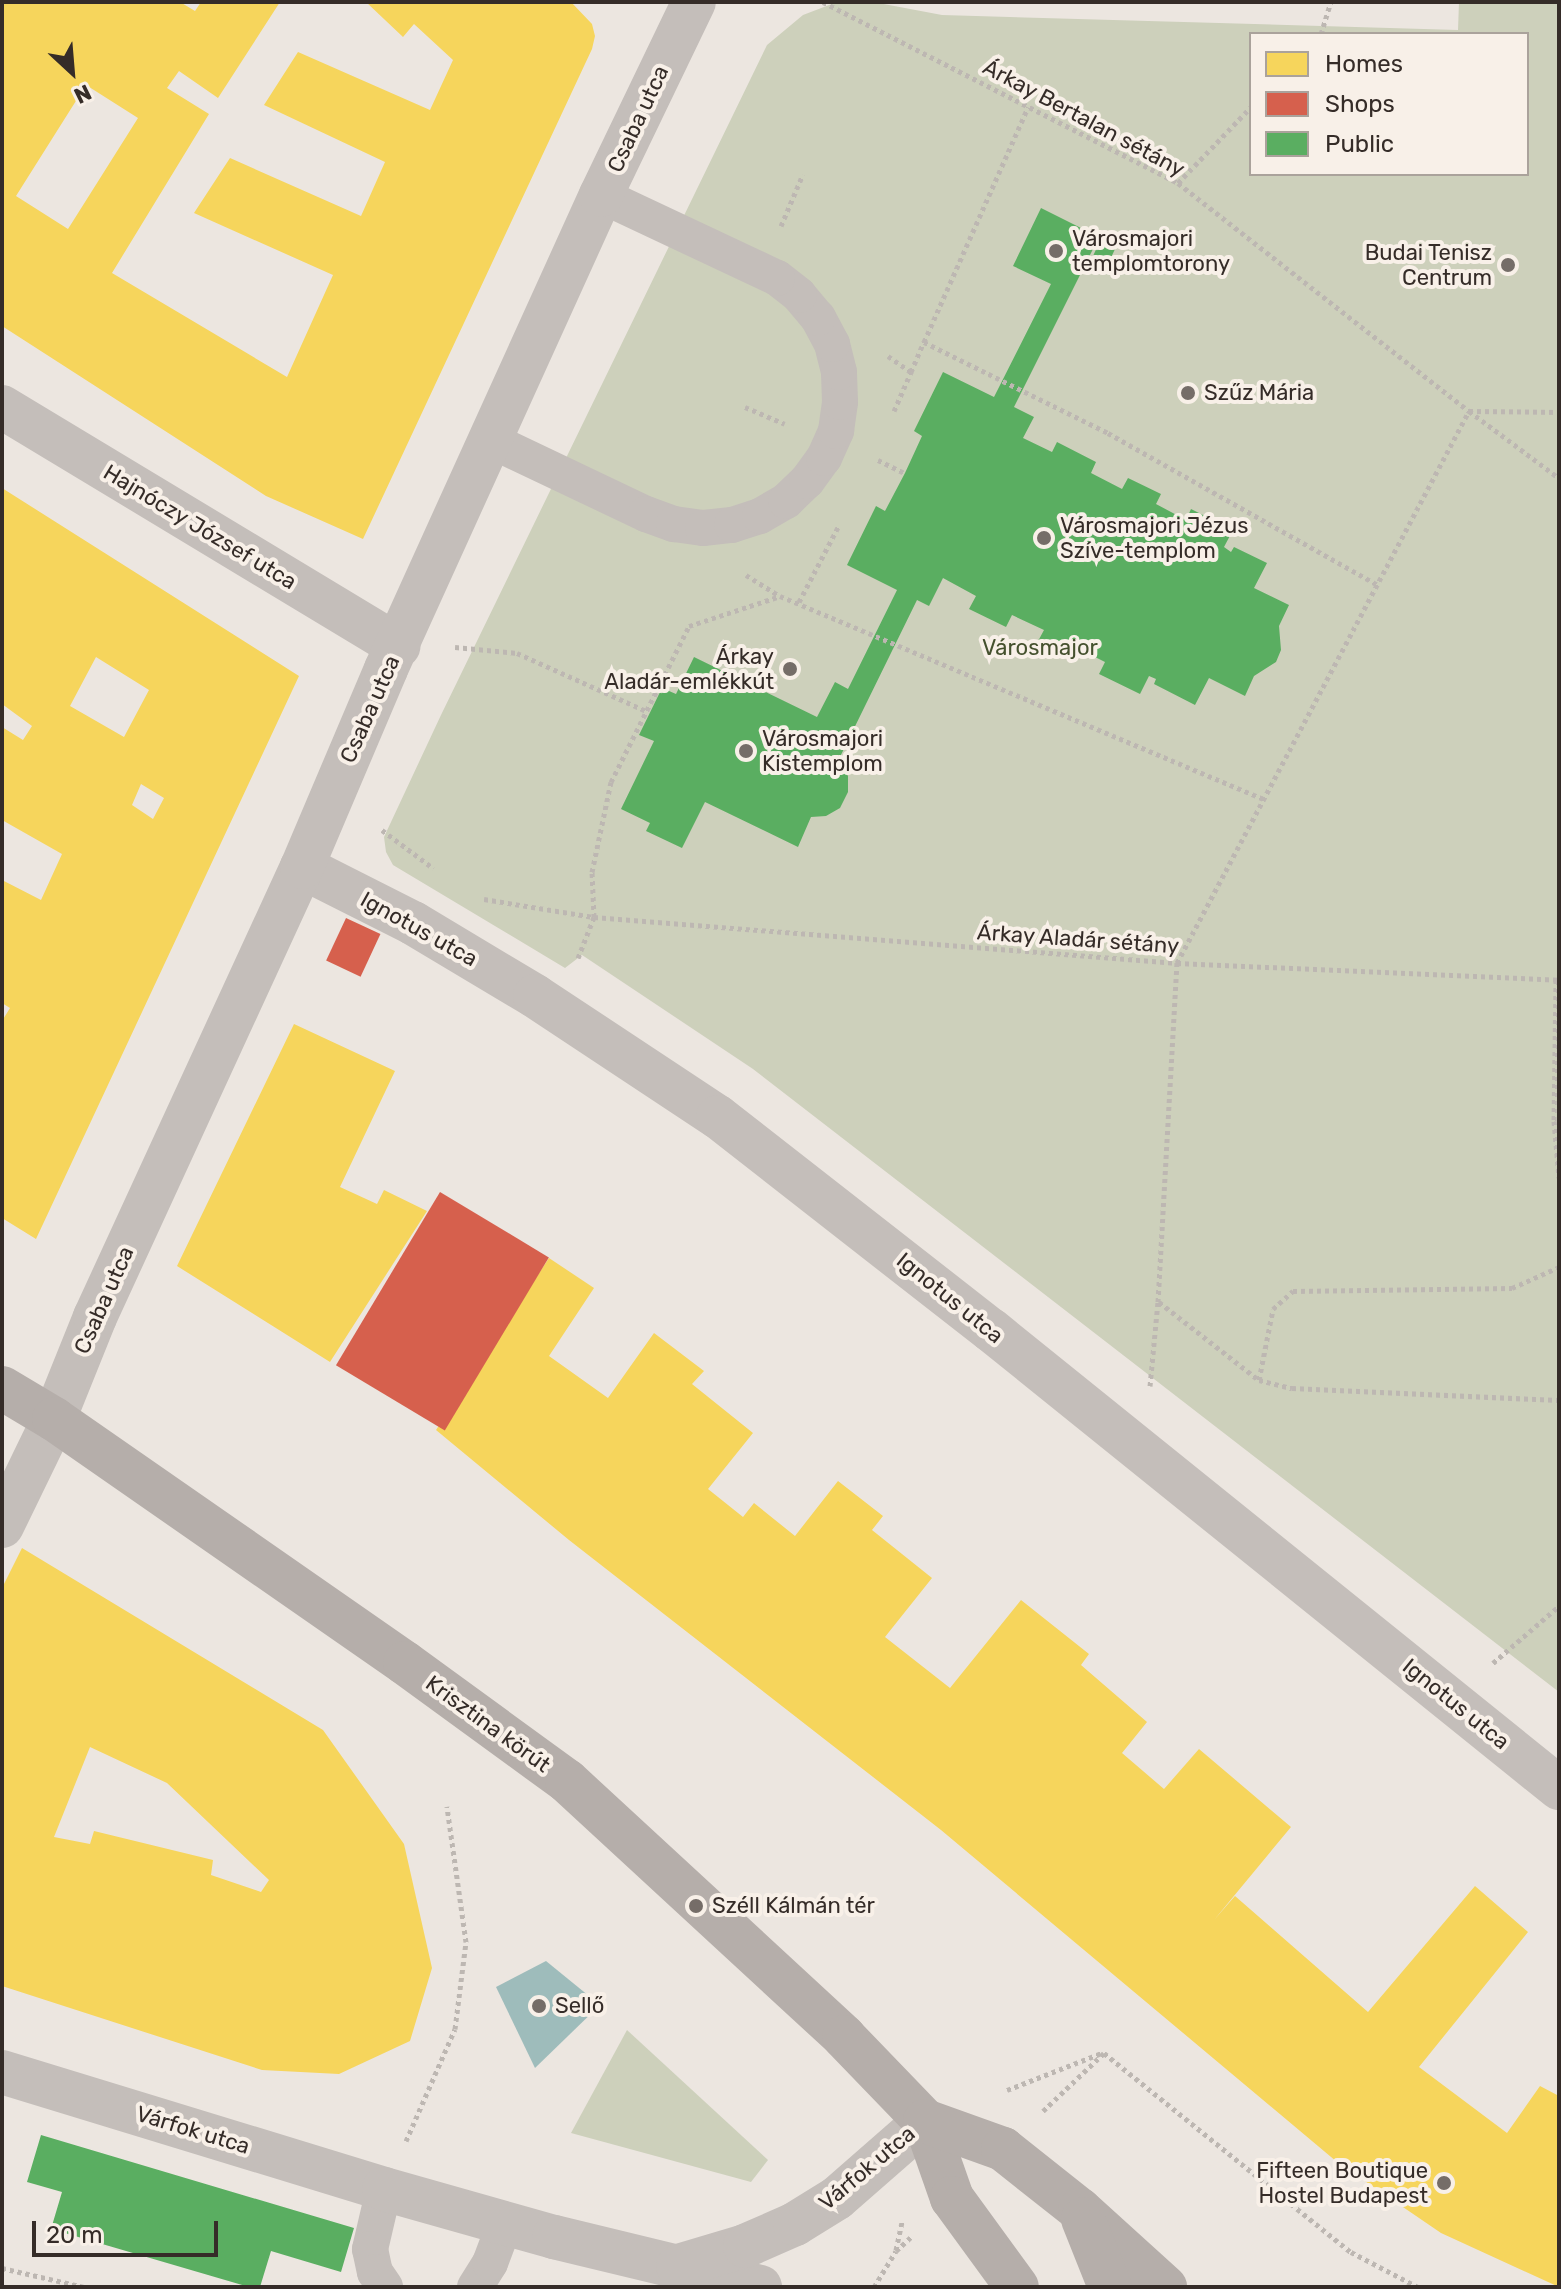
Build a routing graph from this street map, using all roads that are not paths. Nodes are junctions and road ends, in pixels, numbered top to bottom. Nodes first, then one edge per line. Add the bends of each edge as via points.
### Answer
1 (694, 2) edge
2 (601, 195) junction
3 (2, 407) edge
4 (490, 440) junction
5 (398, 646) junction
6 (302, 867) junction
7 (2, 1388) edge
8 (54, 1419) junction
9 (2, 1526) edge
10 (1559, 1788) edge
11 (2, 2072) edge
12 (925, 2121) junction
13 (384, 2189) junction
14 (1080, 2210) junction
15 (505, 2223) junction
16 (676, 2266) junction
17 (1005, 2278) edge
18 (385, 2287) edge
19 (475, 2287) edge
20 (760, 2287) edge
21 (1110, 2287) edge
22 (1165, 2287) edge

1 - 2 street, Csaba utca
2 - 4 street, Csaba utca
2 - 4 lane via 777,278 799,295 832,344 839,372 836,431 824,458 786,501 760,516 703,528 646,514
3 - 5 street, Hajnóczy József utca
4 - 5 street, Csaba utca
5 - 6 street, Csaba utca
6 - 8 street, Csaba utca via 95,1317
6 - 10 street, Ignotus utca via 413,923 522,988 718,1117
7 - 8 main road, Krisztina körút
8 - 9 street, Csaba utca
8 - 12 main road, Krisztina körút via 567,1781 844,2037
11 - 13 street, Várfok utca
12 - 14 main road, Krisztina körút via 1003,2149
12 - 16 street, Várfok utca via 837,2198 795,2224 745,2246
12 - 17 main road, Krisztina körút via 952,2198
13 - 15 street, Várfok utca
13 - 18 lane via 370,2249
14 - 21 main road
14 - 22 main road
15 - 16 street, Várfok utca
15 - 19 lane
16 - 20 street, Várfok utca

